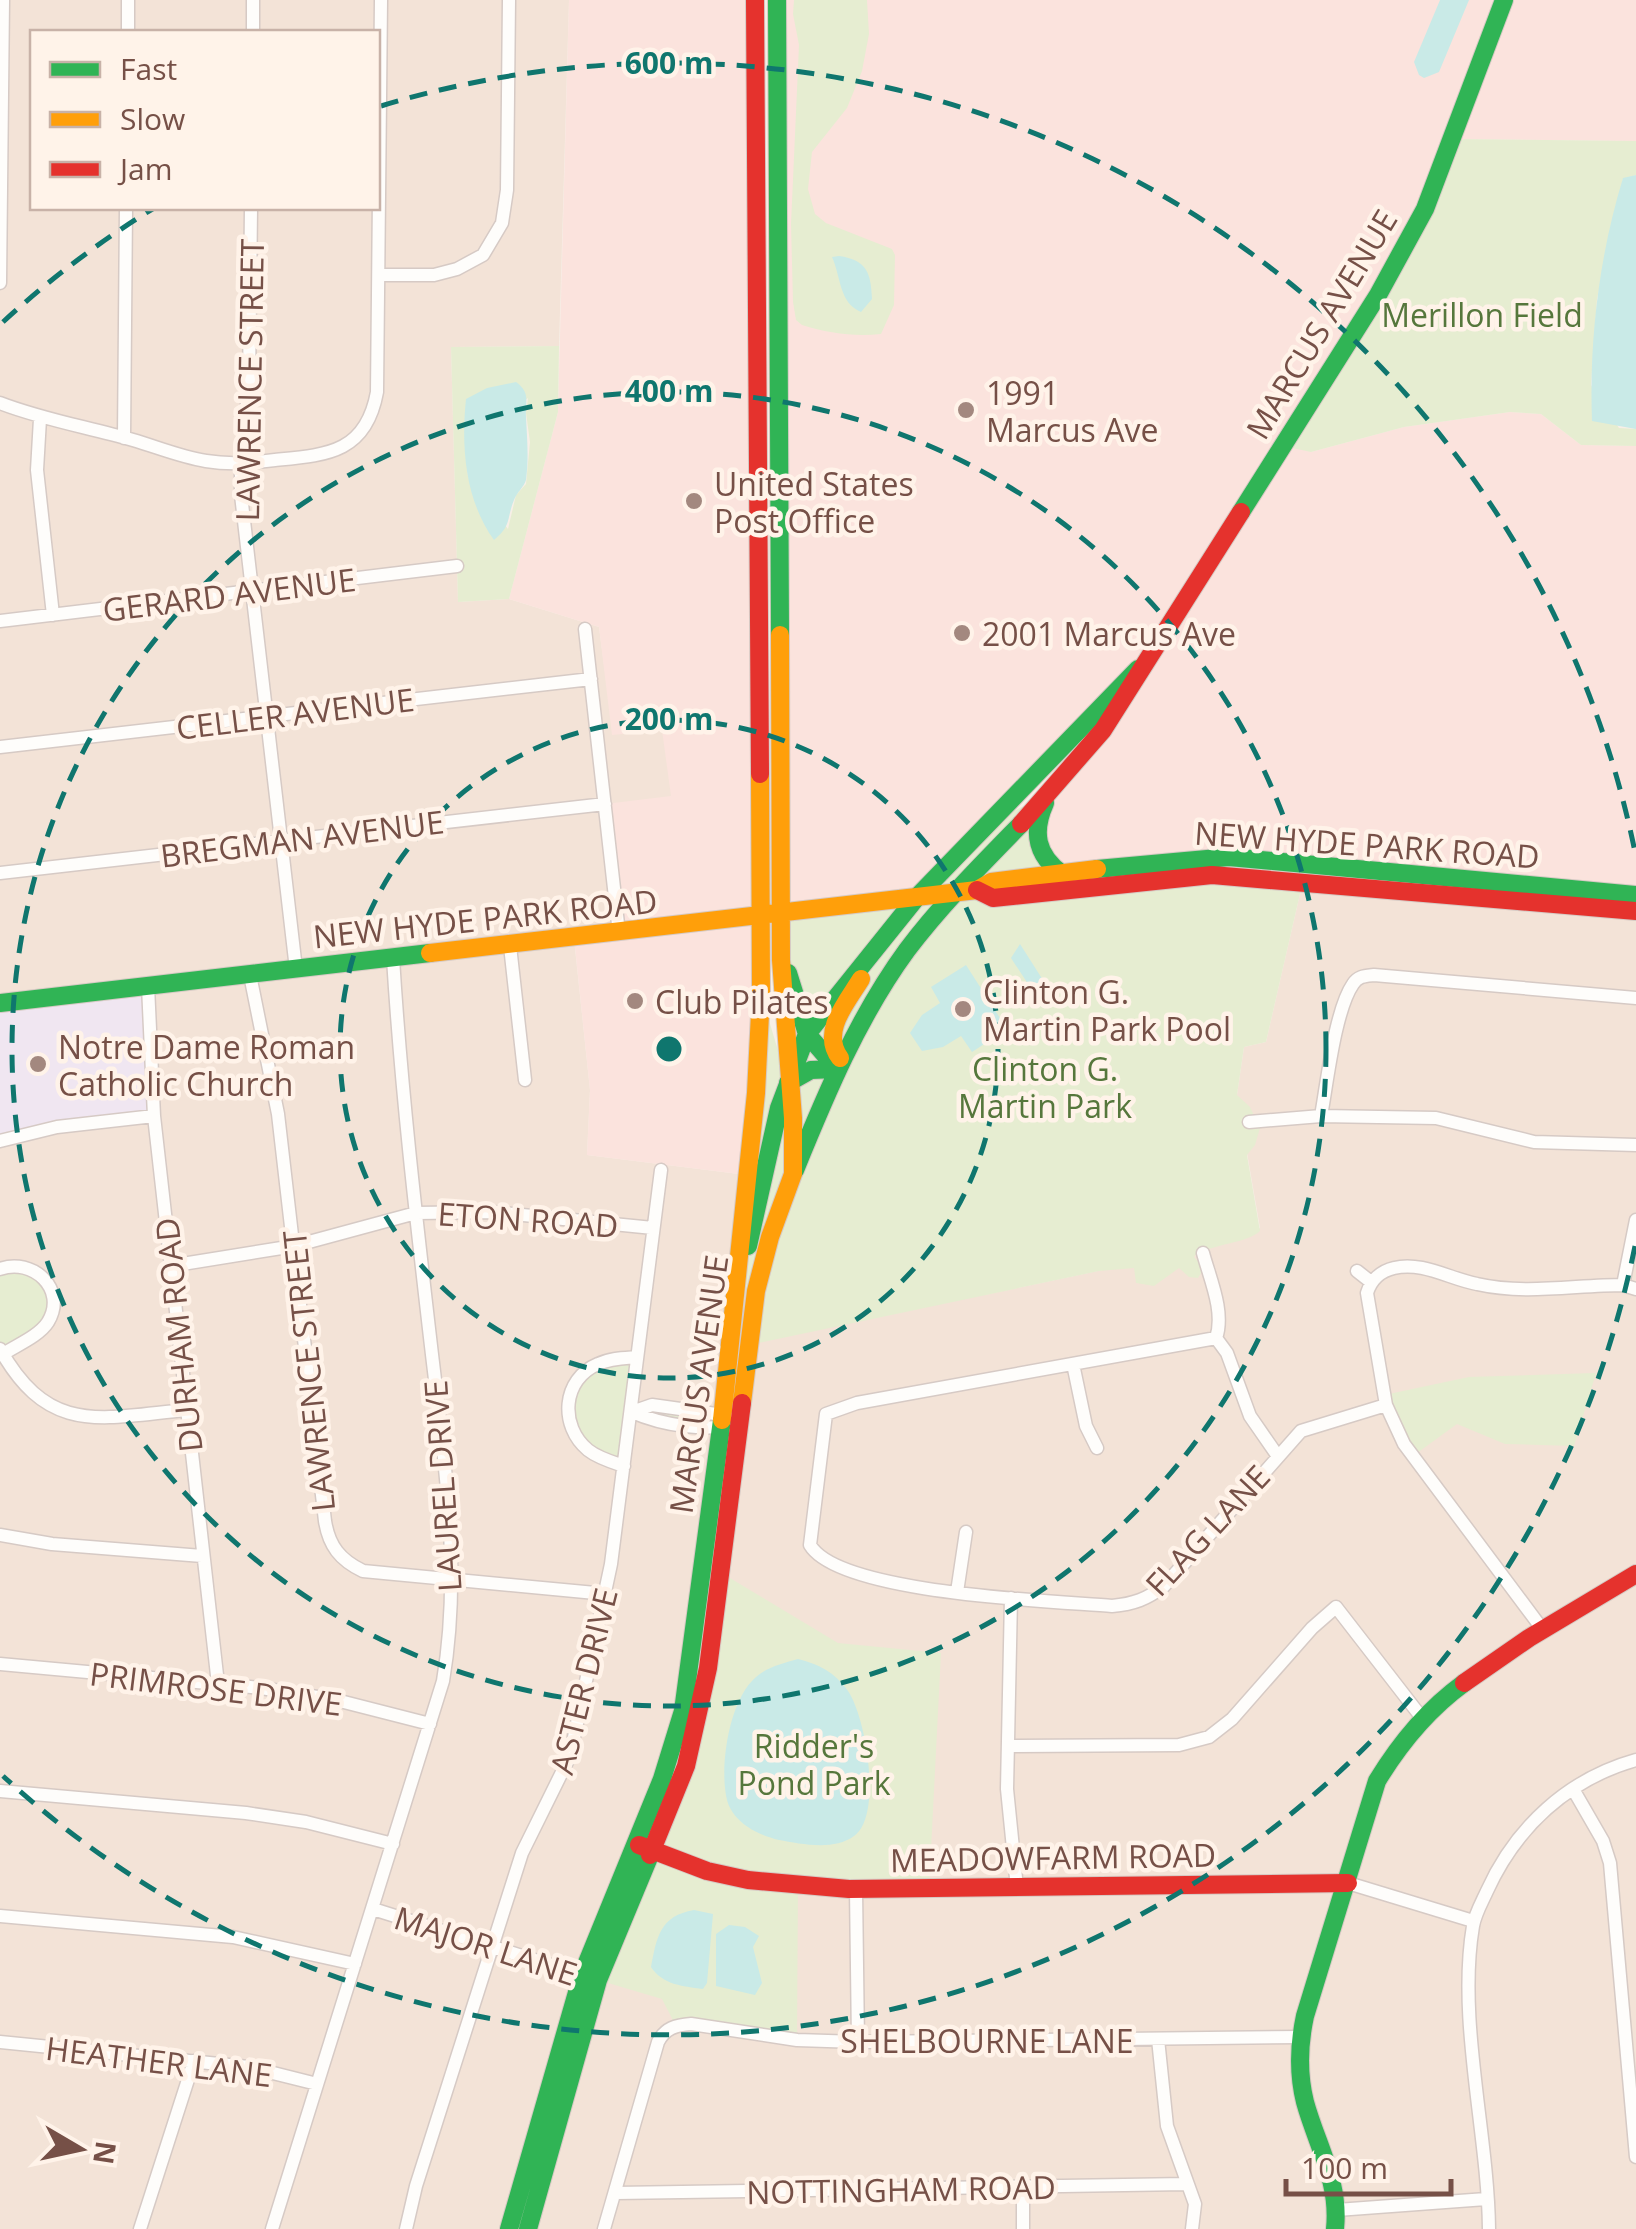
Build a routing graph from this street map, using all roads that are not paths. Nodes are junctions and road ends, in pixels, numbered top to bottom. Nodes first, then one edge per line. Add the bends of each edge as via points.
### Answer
1 (3, 0) edge
2 (128, 0) edge
3 (253, 0) edge
4 (381, 0) edge
5 (509, 0) edge
6 (755, 0) edge
7 (777, 0) edge
8 (1504, 0) edge
9 (128, 30) edge
10 (253, 30) edge
11 (380, 138) edge
12 (126, 210) edge
13 (251, 210) edge
14 (379, 210) edge
15 (379, 275) junction
16 (0, 283) edge
17 (778, 348) junction
18 (757, 349) junction
19 (0, 404) edge
20 (40, 419) junction
21 (124, 438) junction
22 (241, 465) junction
23 (457, 566) dead end
24 (252, 592) junction
25 (53, 615) junction
26 (0, 621) edge
27 (585, 628) dead end
28 (1149, 658) junction
29 (591, 680) junction
30 (267, 716) junction
31 (0, 747) edge
32 (1052, 791) junction
33 (604, 804) junction
34 (980, 834) junction
35 (281, 841) junction
36 (0, 873) edge
37 (1062, 874) junction
38 (968, 891) junction
39 (1636, 895) edge
40 (917, 897) junction
41 (1636, 911) edge
42 (781, 914) junction
43 (761, 915) junction
44 (888, 930) junction
45 (619, 933) junction
46 (781, 943) junction
47 (510, 946) junction
48 (393, 958) junction
49 (296, 969) junction
50 (250, 974) junction
51 (148, 986) junction
52 (1636, 998) edge
53 (0, 1003) edge
54 (759, 1034) junction
55 (808, 1034) junction
56 (838, 1064) junction
57 (525, 1080) dead end
58 (788, 1083) junction
59 (154, 1116) junction
60 (1321, 1116) junction
61 (1250, 1122) dead end
62 (0, 1140) edge
63 (1636, 1145) edge
64 (660, 1170) dead end
65 (793, 1174) junction
66 (416, 1213) junction
67 (1636, 1220) edge
68 (654, 1228) junction
69 (294, 1246) junction
70 (1204, 1252) dead end
71 (170, 1266) junction
72 (0, 1269) edge
73 (1357, 1271) dead end
74 (1371, 1282) junction
75 (1630, 1287) edge
76 (1216, 1338) junction
77 (1, 1351) edge
78 (638, 1357) junction
79 (1074, 1364) junction
80 (1386, 1405) junction
81 (186, 1410) junction
82 (632, 1412) junction
83 (728, 1422) junction
84 (1097, 1448) dead end
85 (1277, 1455) junction
86 (624, 1466) junction
87 (966, 1532) dead end
88 (0, 1535) edge
89 (202, 1556) junction
90 (1636, 1574) edge
91 (451, 1580) junction
92 (957, 1592) junction
93 (606, 1594) junction
94 (1012, 1598) junction
95 (1544, 1630) junction
96 (0, 1664) edge
97 (218, 1684) junction
98 (1422, 1718) junction
99 (430, 1724) junction
100 (1008, 1746) junction
101 (1636, 1760) edge
102 (1573, 1790) junction
103 (0, 1791) edge
104 (393, 1844) junction
105 (643, 1847) junction
106 (1348, 1882) junction
107 (1017, 1888) junction
108 (856, 1890) junction
109 (373, 1909) junction
110 (0, 1916) edge
111 (1473, 1922) junction
112 (492, 1946) junction
113 (355, 1964) junction
114 (590, 1978) junction
115 (1300, 2037) junction
116 (1158, 2040) junction
117 (0, 2042) edge
118 (858, 2042) junction
119 (194, 2060) junction
120 (317, 2084) junction
121 (1636, 2157) edge
122 (1186, 2184) junction
123 (1023, 2188) junction
124 (616, 2193) junction
125 (1486, 2199) junction
126 (1336, 2220) edge
127 (140, 2229) edge
128 (272, 2229) edge
129 (406, 2229) edge
130 (509, 2229) edge
131 (528, 2229) edge
132 (604, 2229) edge
133 (1022, 2229) edge
134 (1192, 2229) edge
135 (1489, 2229) edge

1 - 16 street
2 - 9 street
3 - 10 street
4 - 11 street
5 - 15 street via 502,223 482,254 457,269
6 - 18 main road
7 - 17 main road
8 - 28 main road, MARCUS AVENUE via 1415,226 1378,295
12 - 21 street
13 - 22 street, LAWRENCE STREET via 250,384
14 - 15 street
15 - 22 street via 377,392 366,427 319,456
17 - 18 street
17 - 42 main road
18 - 43 main road
19 - 20 street
20 - 21 street
20 - 25 street via 37,470
21 - 22 street
22 - 24 street, LAWRENCE STREET
23 - 24 street, GERARD AVENUE
24 - 25 street, GERARD AVENUE
24 - 30 street, LAWRENCE STREET
25 - 26 street, GERARD AVENUE
27 - 29 street
28 - 32 main road, MARCUS AVENUE via 1130,697
28 - 34 main road, MARCUS AVENUE
29 - 30 street, CELLER AVENUE
29 - 33 street
30 - 31 street, CELLER AVENUE
30 - 35 street, LAWRENCE STREET
32 - 37 main road via 1040,812 1037,850
32 - 38 main road, MARCUS AVENUE
33 - 35 street, BREGMAN AVENUE
33 - 45 street
34 - 38 main road via 963,864
34 - 40 main road, MARCUS AVENUE
35 - 36 street, BREGMAN AVENUE
35 - 49 street, LAWRENCE STREET
37 - 38 main road, NEW HYDE PARK ROAD
37 - 39 main road, NEW HYDE PARK ROAD via 1229,857
38 - 40 main road, NEW HYDE PARK ROAD
38 - 41 main road, NEW HYDE PARK ROAD via 992,898 1212,875
38 - 56 main road, MARCUS AVENUE via 931,920 894,968
40 - 42 main road, NEW HYDE PARK ROAD
40 - 44 main road, MARCUS AVENUE
42 - 43 main road, NEW HYDE PARK ROAD
42 - 46 main road
43 - 45 main road, NEW HYDE PARK ROAD
43 - 54 main road
44 - 55 main road, MARCUS AVENUE
44 - 56 main road via 831,1034
45 - 47 main road, NEW HYDE PARK ROAD
46 - 55 main road
46 - 58 main road
47 - 48 main road, NEW HYDE PARK ROAD
47 - 57 street
48 - 49 main road, NEW HYDE PARK ROAD
48 - 66 street, LAUREL DRIVE
49 - 50 main road, NEW HYDE PARK ROAD
50 - 51 main road, NEW HYDE PARK ROAD
50 - 69 street, LAWRENCE STREET via 278,1114
51 - 53 main road, NEW HYDE PARK ROAD
51 - 59 street, DURHAM ROAD
52 - 60 street via 1360,977 1338,1028
54 - 58 main road via 772,1042
54 - 83 main road
55 - 56 main road
55 - 58 main road, MARCUS AVENUE
56 - 58 main road
56 - 65 main road, MARCUS AVENUE
58 - 65 main road
58 - 83 main road, MARCUS AVENUE via 748,1245
59 - 62 street
59 - 71 street, DURHAM ROAD
60 - 61 street
60 - 63 street via 1436,1118 1534,1142
64 - 68 street, ASTER DRIVE
65 - 83 main road, MARCUS AVENUE via 770,1237
66 - 68 street, ETON ROAD via 493,1212
66 - 69 street, ETON ROAD
66 - 91 street, LAUREL DRIVE via 448,1486
67 - 75 street
68 - 78 street, ASTER DRIVE
69 - 71 street, ETON ROAD
69 - 91 street, LAWRENCE STREET via 332,1546 363,1571
70 - 76 street via 1218,1308
71 - 81 street, DURHAM ROAD
72 - 77 street via 34,1269 47,1282 53,1304 46,1324
73 - 74 street
74 - 75 street via 1410,1266 1510,1289
74 - 80 street via 1368,1306
76 - 79 street
76 - 85 street via 1250,1416
77 - 81 street via 26,1388 76,1416
78 - 82 street, ASTER DRIVE
78 - 86 street via 588,1370 568,1405 580,1443
79 - 84 street
79 - 92 street, FLAG LANE via 826,1414 810,1538 816,1554 886,1582
80 - 85 street, FLAG LANE via 1309,1426
80 - 95 street via 1404,1444
81 - 89 street, DURHAM ROAD
82 - 83 street via 652,1405
82 - 86 street, ASTER DRIVE
83 - 105 main road, MARCUS AVENUE via 702,1706 686,1766
85 - 94 street, FLAG LANE via 1147,1598 1112,1606
86 - 93 street, ASTER DRIVE
87 - 92 street
88 - 89 street
89 - 97 street, DURHAM ROAD
90 - 95 main road
91 - 93 street, LAWRENCE STREET
91 - 99 street, LAUREL DRIVE via 448,1650
92 - 94 street, FLAG LANE
93 - 112 street, ASTER DRIVE via 570,1756 522,1853
94 - 100 street
95 - 98 main road
96 - 97 street, PRIMROSE DRIVE
97 - 99 street, PRIMROSE DRIVE via 336,1700
98 - 100 street via 1336,1607 1210,1738 1179,1745
98 - 106 main road via 1378,1779
99 - 104 street, LAUREL DRIVE
100 - 107 street
101 - 102 street
102 - 111 street via 1520,1834
102 - 121 street via 1610,1863
103 - 104 street via 246,1813
104 - 109 street, LAUREL DRIVE
105 - 108 main road, MEADOWFARM ROAD via 748,1880
105 - 114 main road, MARCUS AVENUE
106 - 107 main road, MEADOWFARM ROAD
106 - 111 street, MEADOWFARM ROAD
106 - 115 main road
107 - 108 main road, MEADOWFARM ROAD
108 - 118 street
109 - 112 street, MAJOR LANE
109 - 113 street, LAUREL DRIVE
110 - 113 street via 233,1938
111 - 125 street via 1469,1988
112 - 114 street, MAJOR LANE
112 - 129 street, ASTER DRIVE
113 - 120 street, LAUREL DRIVE
114 - 130 main road, MARCUS AVENUE
114 - 131 main road, MARCUS AVENUE
115 - 116 street, SHELBOURNE LANE
115 - 126 main road via 1306,2104 1336,2183
116 - 118 street, SHELBOURNE LANE
116 - 122 street via 1163,2110
117 - 119 street, HEATHER LANE
118 - 124 street, SHELBOURNE LANE via 691,2024 668,2029 658,2042
119 - 120 street, HEATHER LANE
119 - 127 street
120 - 128 street, LAUREL DRIVE
122 - 123 street, NOTTINGHAM ROAD
122 - 134 street via 1195,2204
123 - 124 street, NOTTINGHAM ROAD
123 - 133 street
124 - 132 street
125 - 126 street
125 - 135 street

